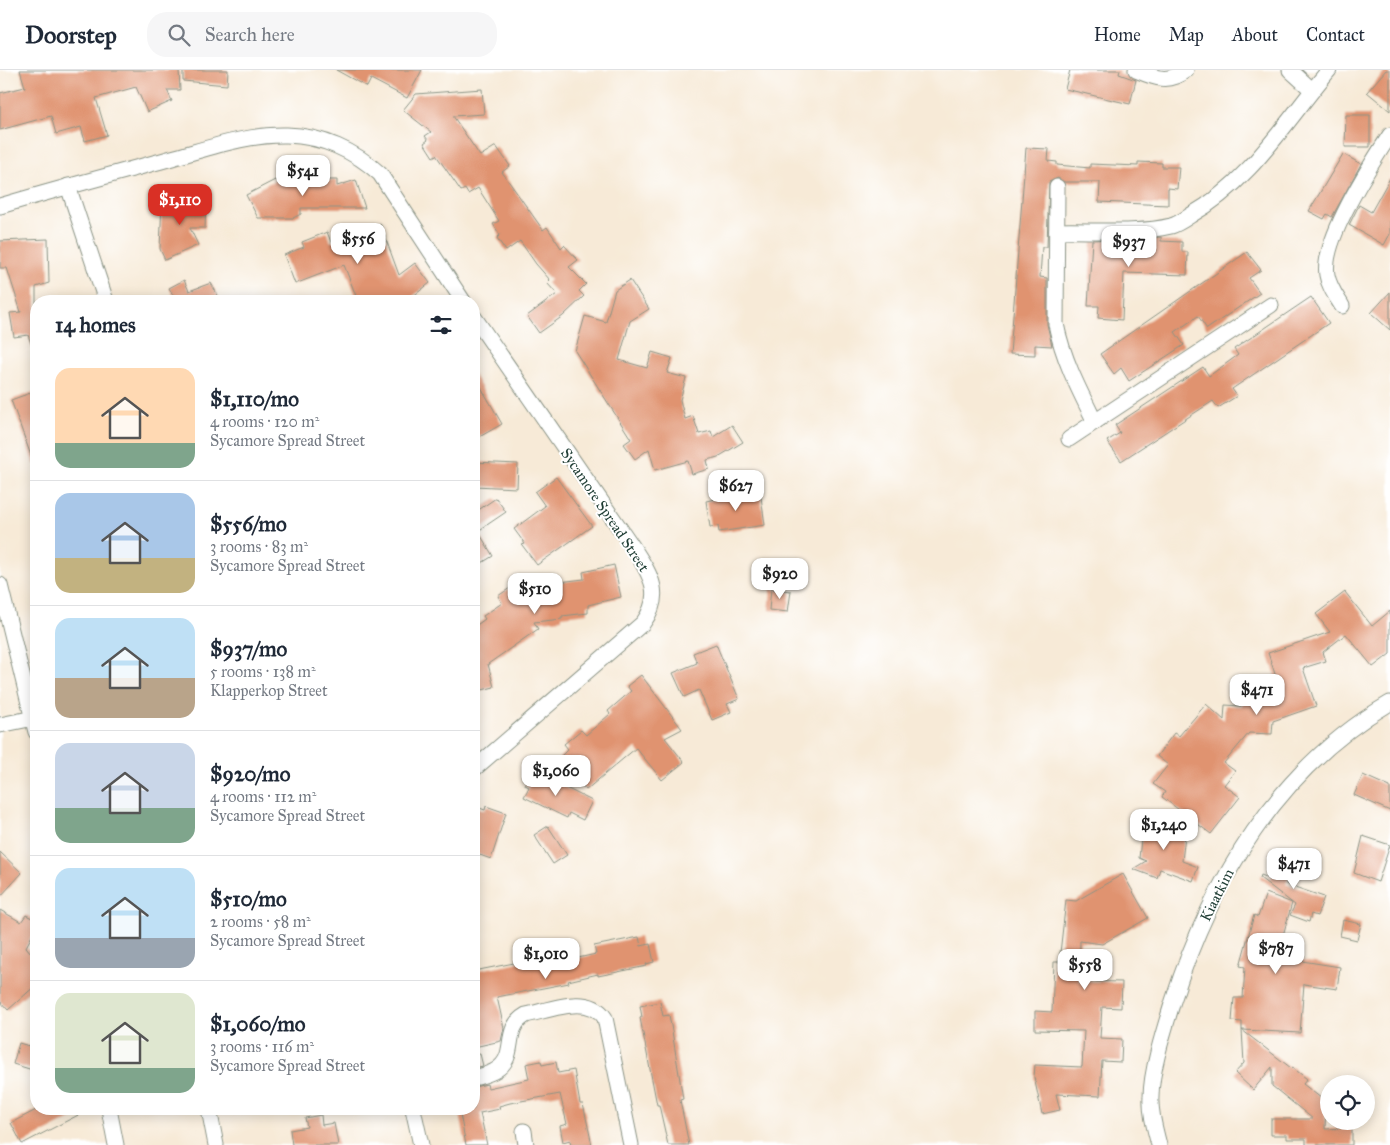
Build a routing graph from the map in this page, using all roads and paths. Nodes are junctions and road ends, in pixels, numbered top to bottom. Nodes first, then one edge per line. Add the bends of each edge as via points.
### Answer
1 (1136, 70) edge
2 (1186, 70) edge
3 (1290, 70) edge
4 (1329, 70) edge
5 (1312, 90) junction
6 (1390, 135) edge
7 (68, 186) junction
8 (1058, 187) dead end
9 (0, 206) edge
10 (1057, 231) junction
11 (104, 295) edge
12 (459, 295) edge
13 (1272, 305) dead end
14 (1342, 306) dead end
15 (480, 326) edge
16 (1095, 422) junction
17 (1069, 439) dead end
18 (0, 585) edge
19 (1390, 703) edge
20 (30, 705) edge
21 (30, 725) edge
22 (0, 726) edge
23 (480, 764) edge
24 (480, 1076) edge
25 (110, 1115) edge
26 (210, 1115) edge
27 (413, 1115) edge
28 (116, 1145) edge
29 (216, 1145) edge
30 (420, 1145) edge
31 (631, 1145) edge
32 (1159, 1145) edge

1 - 2 street via 1162,80
3 - 5 street
4 - 5 street
5 - 10 street via 1240,179 1212,203 1173,225 1157,229
6 - 14 street via 1358,188 1330,246 1327,274
7 - 9 street
7 - 11 street
7 - 12 street via 239,140 286,135 323,141 365,160 380,174
8 - 10 street
10 - 16 street via 1055,302 1060,346
13 - 16 street
15 - 23 street, Sycamore Spread Street via 632,546 654,587 652,608 643,623
16 - 17 street
18 - 20 street
19 - 32 street, Kiaatkim via 1346,732 1295,778 1258,823 1221,882 1187,958 1162,1035 1150,1096
21 - 22 street
24 - 31 street via 501,1067 509,1054 512,1028 520,1018 580,1004 590,1005 605,1018
25 - 28 street
26 - 29 street
27 - 30 street

